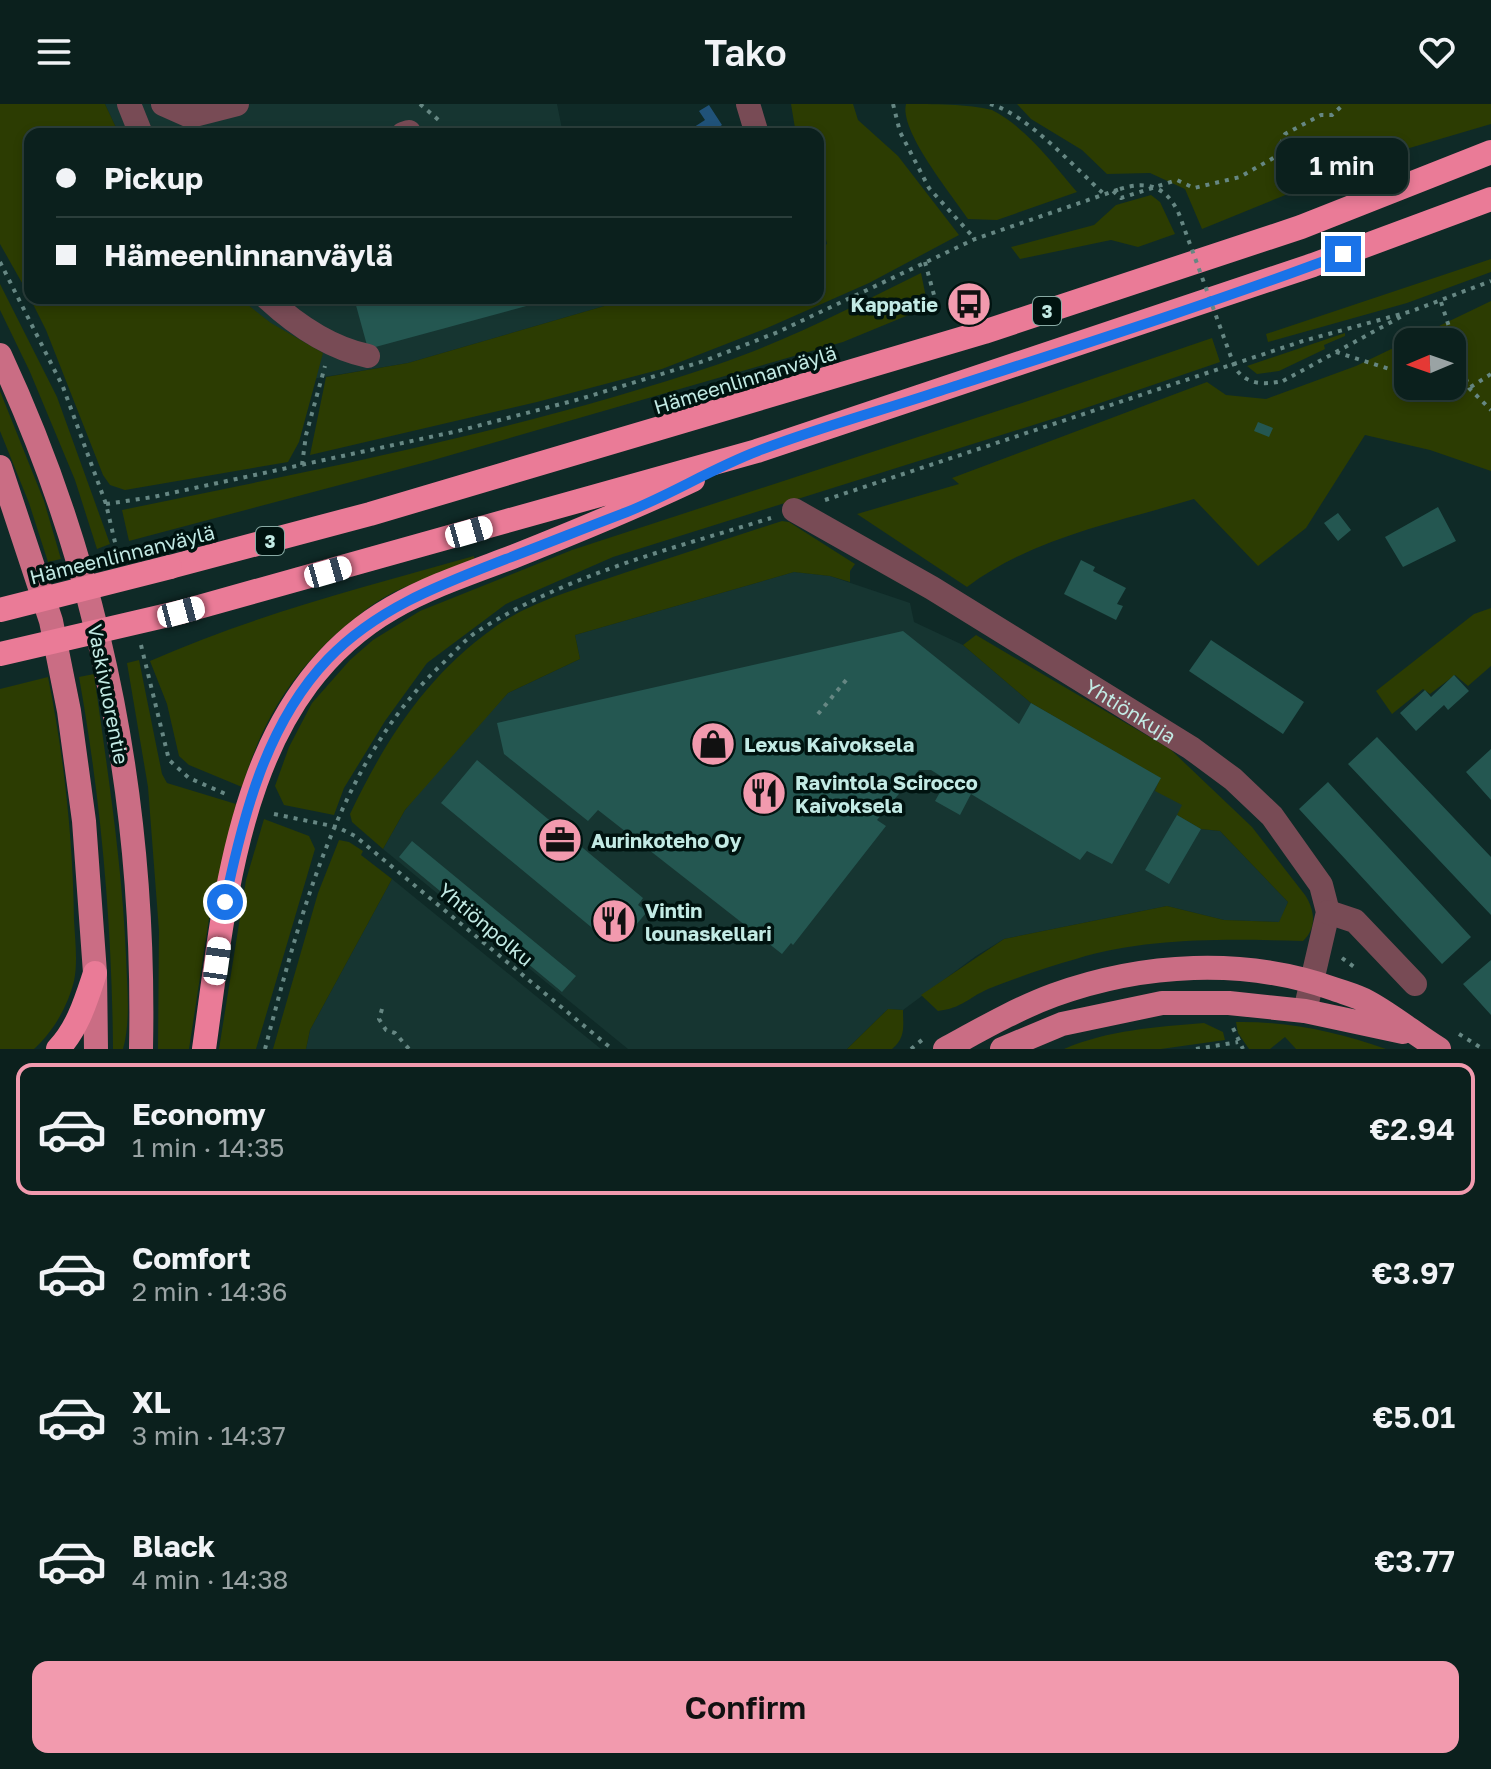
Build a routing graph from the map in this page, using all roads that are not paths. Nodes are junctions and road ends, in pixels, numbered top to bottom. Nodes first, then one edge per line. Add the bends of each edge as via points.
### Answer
1 (129, 104) edge
2 (163, 104) edge
3 (237, 104) edge
4 (748, 104) edge
5 (139, 128) edge
6 (755, 128) edge
7 (1491, 152) edge
8 (1491, 199) edge
9 (274, 304) edge
10 (0, 355) edge
11 (368, 356) dead end
12 (757, 451) junction
13 (0, 467) edge
14 (794, 510) dead end
15 (0, 610) edge
16 (0, 654) edge
17 (1328, 912) junction
18 (95, 973) junction
19 (1313, 982) junction
20 (1415, 984) dead end
21 (1305, 1011) junction
22 (995, 1021) junction
23 (1414, 1033) junction
24 (936, 1043) edge
25 (1005, 1048) edge
26 (58, 1049) edge
27 (96, 1049) edge
28 (141, 1049) edge
29 (204, 1049) edge
30 (1439, 1049) edge

1 - 5 street
2 - 3 street via 190,116
4 - 6 street
7 - 15 highway, Hämeenlinnanväylä / 3, bridge via 1301,227 984,332 370,514
8 - 12 highway, 3 via 1313,265
9 - 11 street via 344,351
10 - 28 main road, Vaskivuorentie via 59,501 113,697 139,888
12 - 16 highway, 3, bridge via 181,612
12 - 29 highway via 634,509 433,588 391,609 329,658 284,719 250,802 225,902
13 - 18 main road via 51,621 69,711 84,821
14 - 17 street, Yhtiönkuja via 974,614 1233,779 1272,816 1321,885
17 - 19 street
17 - 20 street via 1355,921
18 - 26 highway via 82,1013
18 - 27 main road
19 - 21 street
19 - 22 main road via 1212,966 1167,970 1054,995
19 - 23 main road via 1368,1002
21 - 23 main road
21 - 25 main road via 1162,1003 1062,1024
22 - 24 main road
22 - 25 street
23 - 30 main road

